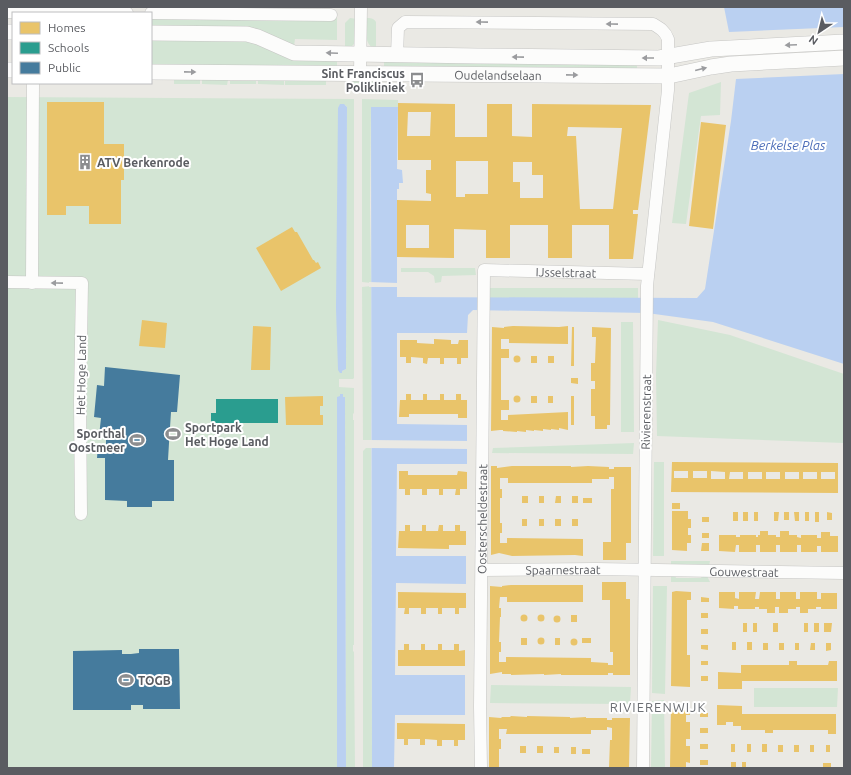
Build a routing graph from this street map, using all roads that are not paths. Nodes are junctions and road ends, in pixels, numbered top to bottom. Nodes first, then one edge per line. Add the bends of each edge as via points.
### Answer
1 (361, 7) edge
2 (31, 11) edge
3 (232, 11) edge
4 (7, 12) edge
5 (79, 12) edge
6 (152, 13) edge
7 (331, 15) dead end
8 (152, 33) edge
9 (844, 42) edge
10 (361, 54) junction
11 (397, 55) junction
12 (669, 57) junction
13 (844, 58) edge
14 (152, 72) edge
15 (360, 73) junction
16 (669, 76) junction
17 (33, 84) edge
18 (484, 270) joint
19 (648, 274) junction
20 (7, 282) edge
21 (32, 282) junction
22 (81, 514) dead end
23 (482, 570) junction
24 (644, 570) junction
25 (844, 573) edge
26 (481, 768) edge
27 (643, 768) edge

1 - 10 street
2 - 4 street
2 - 5 street
3 - 6 street
3 - 7 street
10 -> 8 street, Oudelandselaan via 294,53 247,34
9 -> 12 street, Oudelandselaan via 711,49
10 - 11 street, Oudelandselaan
10 - 15 street
12 -> 11 street, Oudelandselaan
12 -> 11 street via 666,33 653,24 471,22 406,22 398,28
12 - 16 street, Rivierenstraat
16 -> 13 street, Oudelandselaan via 731,64
14 -> 15 street, Oudelandselaan
15 -> 16 street, Oudelandselaan
16 - 19 street, Rivierenstraat
17 - 21 street
18 - 19 street, IJsselstraat
18 - 23 street, Oosterscheldestraat
19 - 24 street, Rivierenstraat
20 - 21 street
22 -> 21 street, Het Hoge Land via 82,283
23 - 24 street, Spaarnestraat
23 - 26 street, Oosterscheldestraat
24 - 25 street, Gouwestraat
24 - 27 street, Rivierenstraat

